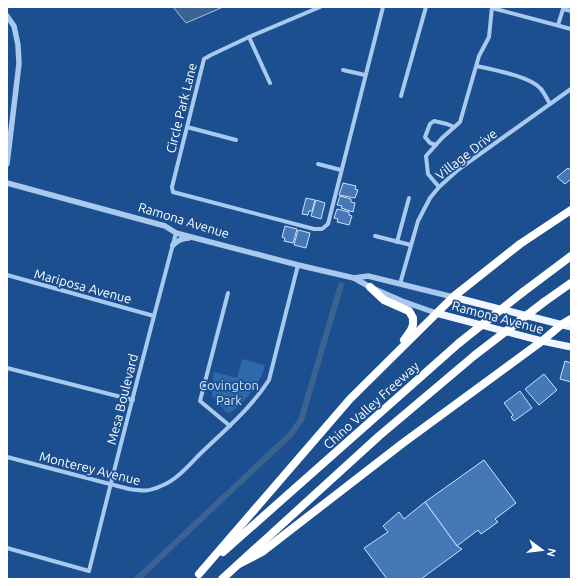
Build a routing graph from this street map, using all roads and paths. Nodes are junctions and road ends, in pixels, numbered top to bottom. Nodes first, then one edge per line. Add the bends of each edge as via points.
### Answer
1 (320, 7) edge
2 (382, 7) edge
3 (426, 7) edge
4 (492, 8) edge
5 (571, 11) edge
6 (7, 16) edge
7 (558, 25) junction
8 (571, 28) edge
9 (249, 37) junction
10 (477, 66) junction
11 (343, 70) dead end
12 (365, 75) junction
13 (270, 83) dead end
14 (571, 89) edge
15 (401, 96) dead end
16 (550, 104) junction
17 (187, 127) junction
18 (454, 127) junction
19 (236, 140) dead end
20 (436, 145) junction
21 (7, 164) edge
22 (318, 164) dead end
23 (341, 170) junction
24 (7, 182) edge
25 (439, 187) junction
26 (409, 198) dead end
27 (571, 210) edge
28 (176, 233) junction
29 (375, 236) dead end
30 (197, 239) junction
31 (397, 242) junction
32 (173, 245) junction
33 (411, 245) junction
34 (571, 256) edge
35 (298, 265) junction
36 (7, 275) edge
37 (354, 278) junction
38 (571, 283) edge
39 (400, 284) junction
40 (370, 288) junction
41 (228, 293) dead end
42 (453, 297) junction
43 (436, 313) junction
44 (154, 316) junction
45 (571, 318) edge
46 (560, 325) junction
47 (571, 327) edge
48 (542, 341) junction
49 (571, 347) edge
50 (389, 360) junction
51 (7, 368) edge
52 (133, 400) junction
53 (230, 426) junction
54 (7, 457) edge
55 (111, 485) junction
56 (7, 548) edge
57 (239, 564) junction
58 (196, 576) edge
59 (222, 579) edge

1 - 9 street, Circle Park Lane
2 - 12 street
3 - 15 street
4 - 7 street
4 - 10 street via 489,37
5 - 7 street via 563,9
6 - 21 street via 14,26 19,64
7 - 8 street
9 - 13 street
9 - 17 street, Circle Park Lane via 204,59
10 - 16 street via 533,82
10 - 18 street via 460,122
11 - 12 street
12 - 23 street
14 - 16 street, Village Drive
16 - 25 street, Village Drive via 459,169
17 - 19 street
17 - 23 street, Circle Park Lane via 172,187 173,192 322,229 328,224
18 - 20 street
18 - 20 street via 434,121 430,124 425,137
20 - 25 street via 426,156 428,174
22 - 23 street
24 - 28 street, Ramona Avenue via 165,226
25 - 33 street, Village Drive via 418,221
26 - 31 street
27 - 42 highway via 520,244
28 - 30 street, Ramona Avenue
28 - 32 street, Mesa Boulevard
29 - 31 street
30 - 32 street via 184,238
30 - 35 street, Ramona Avenue
31 - 33 street
32 - 44 street, Mesa Boulevard
33 - 39 street, Village Drive
34 - 58 highway, Chino Valley Freeway, bridge via 459,343
35 - 37 street, Ramona Avenue
35 - 53 street, Monterey Avenue via 269,380 261,393
36 - 44 street, Mariposa Avenue
37 - 39 street, Ramona Avenue via 368,276
37 - 40 street, Ramona Avenue
38 - 57 highway, bridge via 475,356 379,436
39 - 42 street, Ramona Avenue
40 - 43 street, Ramona Avenue
40 - 50 highway via 384,300 409,311 413,318 411,330
41 - 53 street via 200,401
42 - 43 highway
42 - 46 main road, Ramona Avenue
43 - 48 main road, Ramona Avenue
43 - 50 highway
44 - 52 street, Mesa Boulevard
45 - 46 highway
46 - 47 main road, Ramona Avenue
46 - 48 highway
48 - 49 main road, Ramona Avenue
48 - 57 highway via 262,552
50 - 58 highway via 350,398
51 - 52 street
52 - 55 street, Mesa Boulevard
53 - 55 street, Monterey Avenue via 175,478 162,486 145,491
54 - 55 street, Monterey Avenue
55 - 56 street, Mesa Boulevard via 89,571
57 - 59 highway

